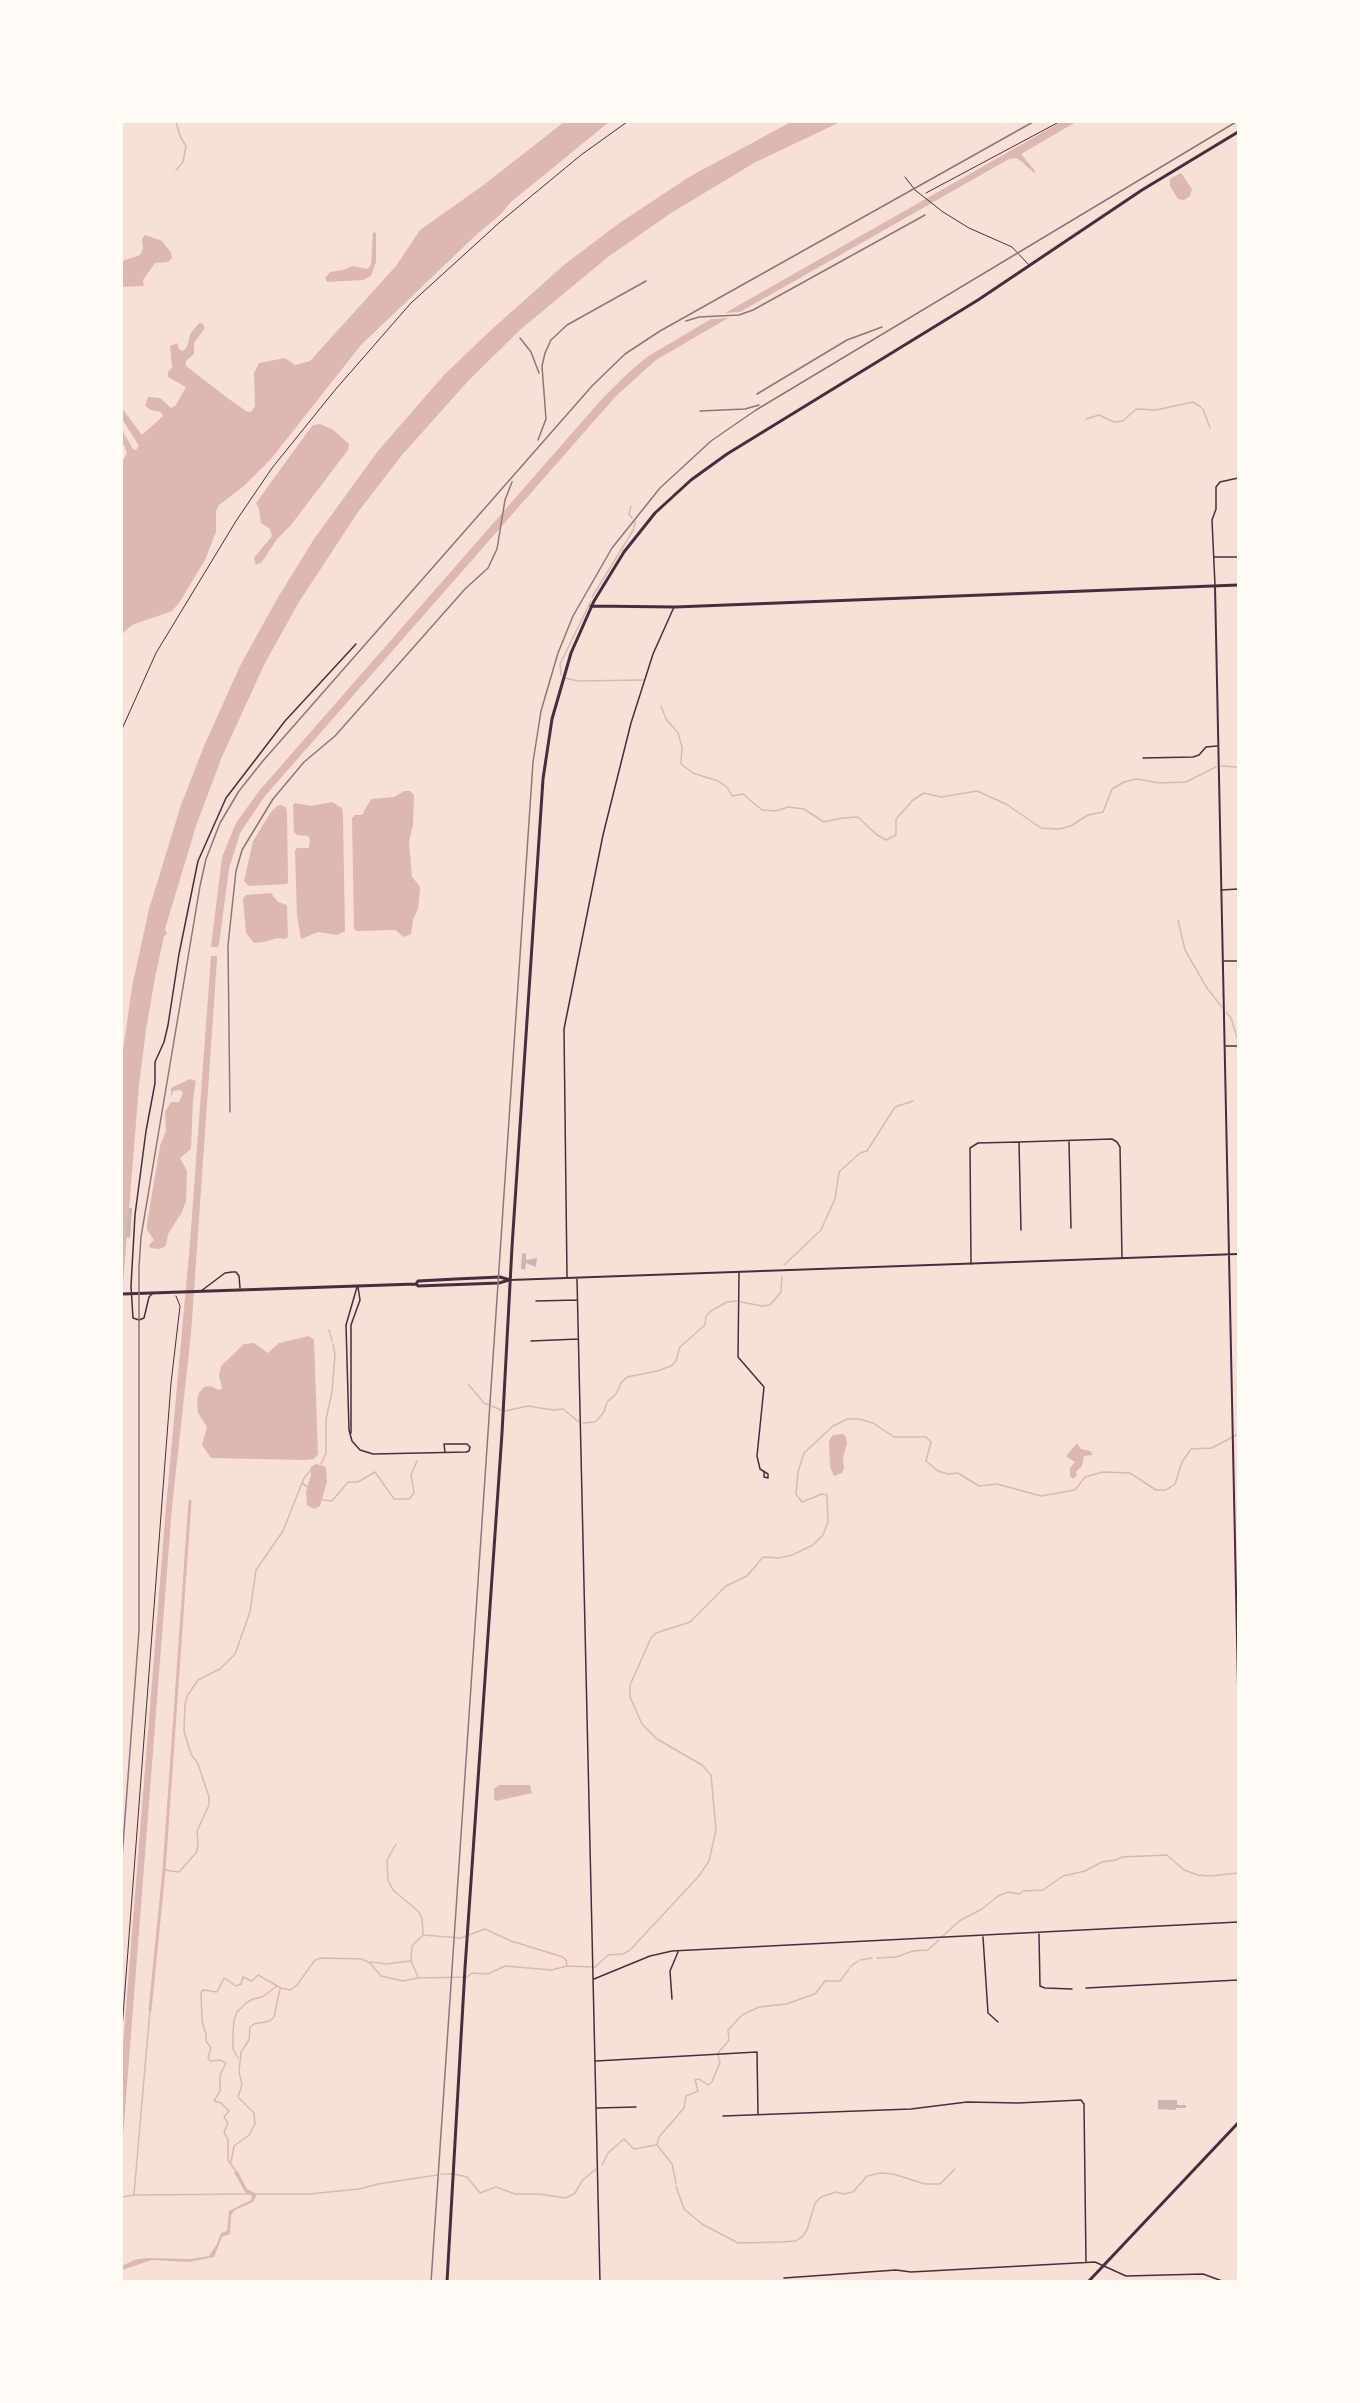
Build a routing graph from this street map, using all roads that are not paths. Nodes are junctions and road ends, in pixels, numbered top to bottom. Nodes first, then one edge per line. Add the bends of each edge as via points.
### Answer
1 (1239, 132) edge
2 (905, 177) dead end
3 (1030, 266) junction
4 (1239, 478) edge
5 (1214, 557) junction
6 (1239, 557) edge
7 (1239, 585) edge
8 (1215, 586) junction
9 (591, 606) junction
10 (675, 607) junction
11 (356, 644) dead end
12 (1218, 746) junction
13 (1143, 758) dead end
14 (1239, 889) edge
15 (1221, 890) junction
16 (1223, 961) junction
17 (1239, 961) edge
18 (1239, 1046) edge
19 (1225, 1047) junction
20 (1069, 1140) junction
21 (1019, 1142) junction
22 (1071, 1228) dead end
23 (1021, 1230) dead end
24 (1239, 1254) edge
25 (1229, 1255) junction
26 (1122, 1258) junction
27 (972, 1264) junction
28 (739, 1272) junction
29 (567, 1278) junction
30 (577, 1278) junction
31 (510, 1280) junction
32 (357, 1286) junction
33 (240, 1290) junction
34 (122, 1294) edge
35 (578, 1300) junction
36 (536, 1301) dead end
37 (578, 1339) junction
38 (531, 1341) dead end
39 (351, 1434) junction
40 (444, 1452) junction
41 (764, 1472) dead end
42 (1237, 1560) edge
43 (1239, 1686) edge
44 (1239, 1922) edge
45 (1039, 1933) junction
46 (983, 1936) junction
47 (678, 1951) junction
48 (593, 1979) junction
49 (1239, 1980) edge
50 (1086, 1988) dead end
51 (1072, 1989) dead end
52 (672, 1999) dead end
53 (998, 2022) dead end
54 (595, 2061) junction
55 (636, 2106) dead end
56 (596, 2108) junction
57 (758, 2114) junction
58 (723, 2116) dead end
59 (1239, 2123) edge
60 (1086, 2262) junction
61 (1103, 2265) junction
62 (784, 2278) dead end
63 (447, 2282) edge
64 (600, 2282) edge
65 (1088, 2282) edge
66 (1225, 2282) edge

1 - 3 main road via 1155,182
2 - 3 lane via 934,204 969,228 1012,247
3 - 9 main road via 683,486 634,538
4 - 5 street via 1220,482 1216,487 1212,520
5 - 6 street
5 - 8 street
7 - 8 main road
8 - 10 main road
8 - 12 street
9 - 10 main road
9 - 31 main road via 562,681 545,760
10 - 29 street via 653,654 632,723 603,835 564,1029
11 - 33 street via 285,721 226,798 209,831 198,861 168,1025 155,1062 156,1083 135,1215 132,1316 137,1320 144,1318 152,1294 195,1293 225,1273 236,1272
12 - 13 street via 1206,747 1193,756
12 - 15 street
14 - 15 street
15 - 16 street
16 - 17 street
16 - 19 street
18 - 19 street
19 - 25 street
20 - 21 street
20 - 22 street
20 - 26 street via 1112,1139 1120,1147
21 - 23 street
21 - 27 street via 972,1145 969,1152
24 - 25 street
25 - 26 street
25 - 42 street
26 - 27 street
27 - 28 street
28 - 30 street
28 - 41 street via 738,1357 764,1387 757,1456
29 - 30 street
29 - 31 street
30 - 35 street
31 - 32 main road
31 - 63 main road
32 - 33 main road
32 - 39 street via 346,1325
32 - 39 street via 360,1300 351,1325
33 - 34 main road
35 - 36 street
35 - 37 street
37 - 38 street
37 - 48 street
39 - 40 street via 356,1446 369,1454
40 - 40 street via 466,1452 470,1447 444,1444
42 - 43 street
44 - 45 street
45 - 46 street
45 - 51 street via 1040,1986
46 - 47 street
46 - 53 street via 988,2013
47 - 48 street via 650,1956
47 - 52 street via 670,1971
48 - 54 street
49 - 50 street
54 - 56 street
54 - 57 street via 757,2052
55 - 56 street
56 - 64 street
57 - 58 street
57 - 60 street via 1081,2100
59 - 61 main road
60 - 61 street
60 - 62 street
61 - 65 main road
61 - 66 street via 1126,2276 1200,2273

